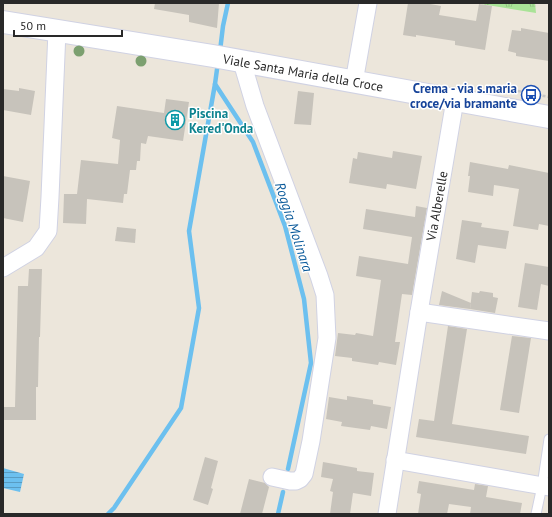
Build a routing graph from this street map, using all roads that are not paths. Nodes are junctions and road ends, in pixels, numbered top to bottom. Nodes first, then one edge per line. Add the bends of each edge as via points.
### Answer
1 (368, 3) edge
2 (3, 22) edge
3 (57, 31) junction
4 (227, 59) junction
5 (354, 82) junction
6 (455, 100) junction
7 (549, 117) edge
8 (3, 268) edge
9 (419, 312) junction
10 (549, 331) edge
11 (549, 439) edge
12 (395, 460) junction
13 (272, 478) dead end
14 (545, 487) edge
15 (387, 514) edge
16 (536, 514) edge

1 - 5 street
2 - 3 main road, Viale Santa Maria della Croce
3 - 4 main road, Viale Santa Maria della Croce
3 - 8 street via 48,231 36,248
4 - 5 main road, Viale Santa Maria della Croce
4 - 13 street via 255,106 325,295 327,338 313,434 304,474 296,481
5 - 6 main road, Viale Santa Maria della Croce
6 - 7 main road, Viale Santa Maria della Croce
6 - 9 street, Via Alberelle
9 - 10 street
9 - 12 street, Via Alberelle
11 - 14 lane
12 - 14 street
12 - 15 street, Via Alberelle
14 - 16 lane

